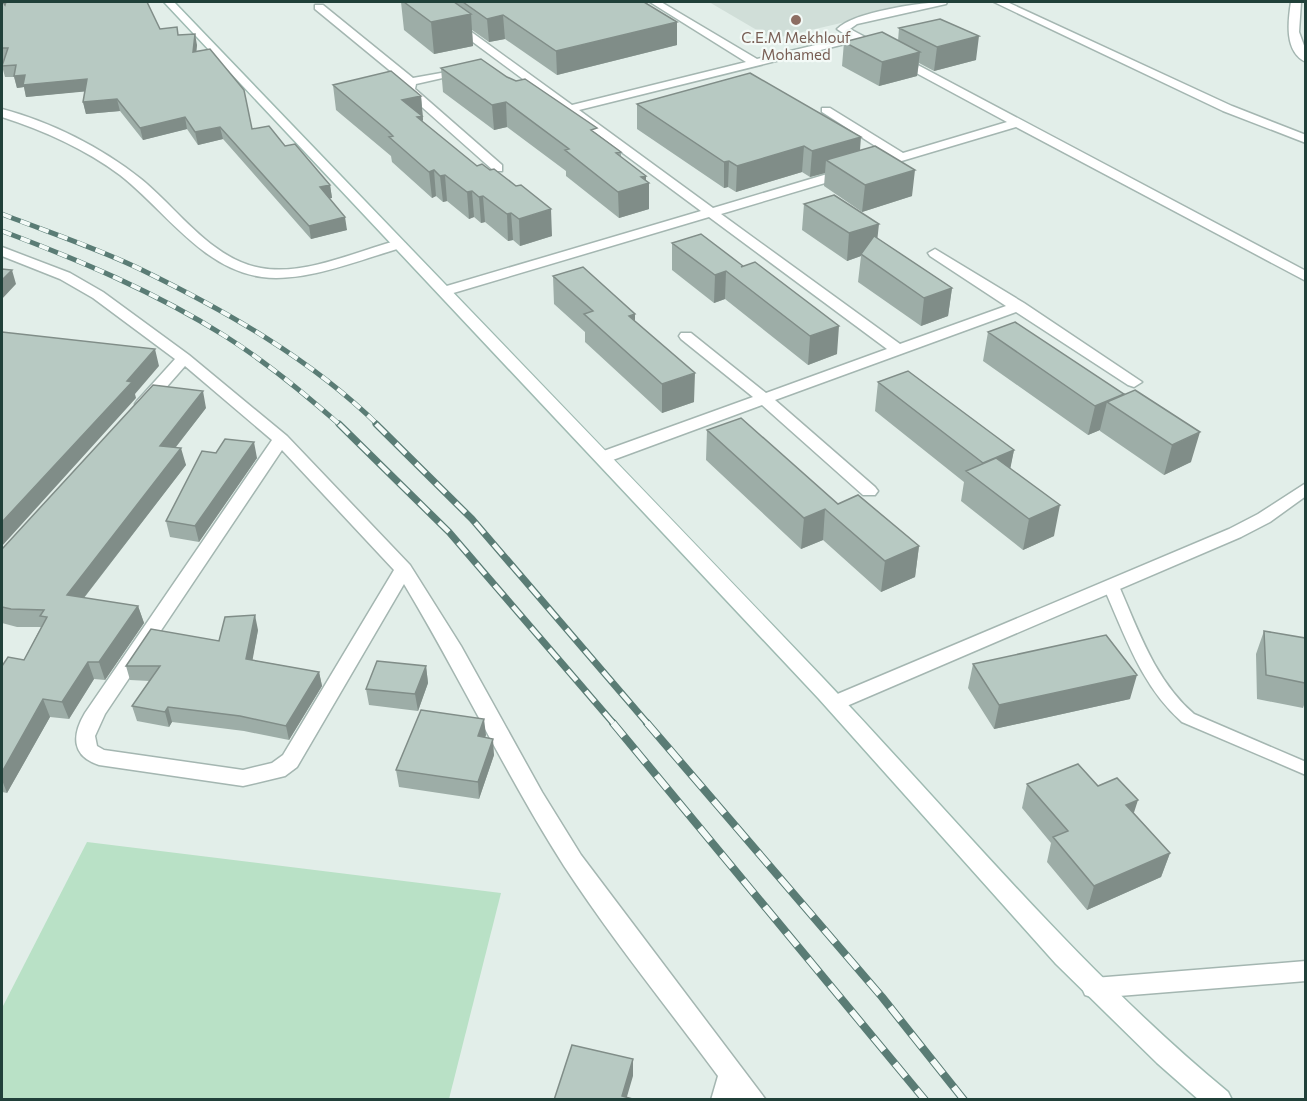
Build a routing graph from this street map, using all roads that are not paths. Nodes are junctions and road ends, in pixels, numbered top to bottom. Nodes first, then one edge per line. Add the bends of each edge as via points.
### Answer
1 (169, 2) edge
2 (424, 2) edge
3 (655, 2) edge
4 (942, 2) edge
5 (999, 2) edge
6 (1296, 2) edge
7 (319, 7) dead end
8 (856, 38) junction
9 (1305, 60) edge
10 (505, 61) junction
11 (755, 63) junction
12 (411, 82) junction
13 (570, 109) junction
14 (826, 111) dead end
15 (2, 113) edge
16 (1016, 123) junction
17 (1305, 139) edge
18 (901, 157) junction
19 (498, 168) dead end
20 (712, 212) junction
21 (399, 244) junction
22 (2, 250) edge
23 (934, 253) dead end
24 (1305, 277) edge
25 (445, 291) junction
26 (1019, 306) junction
27 (686, 336) dead end
28 (152, 351) edge
29 (899, 351) junction
30 (180, 355) junction
31 (1134, 382) dead end
32 (766, 400) junction
33 (128, 420) edge
34 (281, 438) junction
35 (604, 457) junction
36 (1305, 488) edge
37 (869, 491) dead end
38 (404, 569) junction
39 (1111, 586) junction
40 (835, 703) junction
41 (1305, 769) edge
42 (1305, 971) edge
43 (1094, 988) junction
44 (731, 1074) junction
45 (724, 1100) edge
46 (753, 1100) edge
47 (1219, 1100) edge

1 - 21 street
2 - 10 street
3 - 11 street
4 - 8 street via 842,26
5 - 17 street via 1197,96
6 - 9 street via 1292,32
7 - 12 street
8 - 11 street
8 - 16 street
10 - 12 street
10 - 13 street
11 - 13 street
12 - 19 street via 409,90
13 - 20 street
14 - 18 street
15 - 21 street via 54,134 120,170 154,195 214,252 247,271 284,273
16 - 18 street
16 - 24 street
18 - 20 street
20 - 25 street
20 - 29 street
21 - 25 street
22 - 30 street via 65,276 98,295
23 - 26 street
25 - 35 street
26 - 29 street
26 - 31 street
27 - 32 street
28 - 30 street
29 - 32 street
30 - 33 street
30 - 34 street
32 - 35 street
32 - 37 street
34 - 38 street
34 - 38 street via 109,692 84,735 87,751 99,757 243,778 278,770 290,761
35 - 40 street
36 - 39 street via 1264,518
38 - 44 street via 573,861
39 - 40 street
39 - 41 lane via 1159,689 1175,708 1188,718
40 - 43 street
42 - 43 street
43 - 47 street via 1167,1059
44 - 45 street
44 - 46 street

